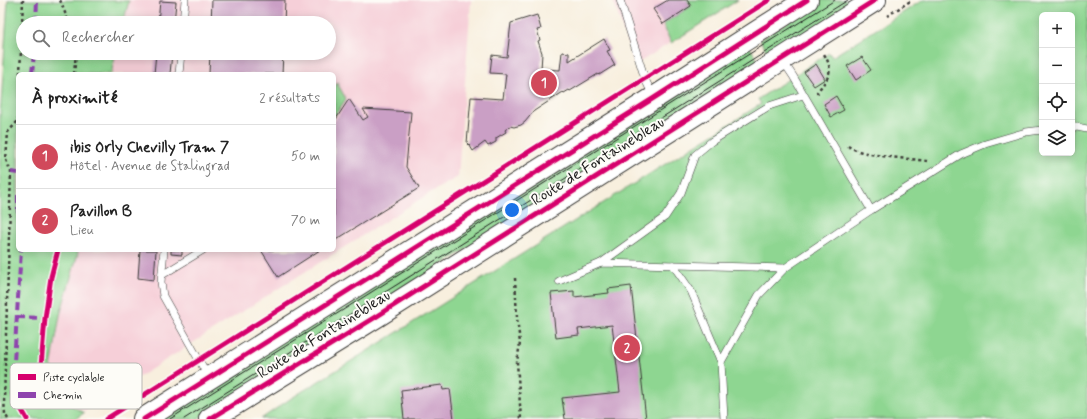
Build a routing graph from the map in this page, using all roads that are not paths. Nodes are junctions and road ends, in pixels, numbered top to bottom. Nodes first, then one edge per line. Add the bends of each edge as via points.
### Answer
1 (185, 0) edge
2 (620, 0) edge
3 (807, 0) edge
4 (875, 0) edge
5 (184, 16) edge
6 (781, 59) junction
7 (180, 60) edge
8 (179, 72) edge
9 (804, 95) junction
10 (654, 98) junction
11 (1075, 127) edge
12 (1087, 129) edge
13 (1039, 130) edge
14 (871, 210) junction
15 (164, 252) edge
16 (195, 252) edge
17 (601, 263) junction
18 (673, 265) junction
19 (785, 268) junction
20 (162, 275) junction
21 (559, 281) dead end
22 (721, 362) junction
23 (209, 378) junction
24 (144, 419) edge
25 (210, 419) edge
26 (724, 419) edge

1 - 5 lane
2 - 10 lane via 645,79
3 - 10 main road
4 - 6 main road, Route de Fontainebleau
6 - 9 lane
6 - 25 main road, Route de Fontainebleau
7 - 8 lane
9 - 14 lane
9 - 17 lane via 769,106 712,141 695,156 681,193 665,217
10 - 23 main road
11 - 12 lane
13 - 14 lane via 985,144 961,154
14 - 19 lane
15 - 20 lane
16 - 20 lane
17 - 18 lane
17 - 21 lane
18 - 19 lane
18 - 22 lane via 691,291
19 - 22 lane via 759,294
20 - 23 lane via 163,296
22 - 26 lane
23 - 24 main road

